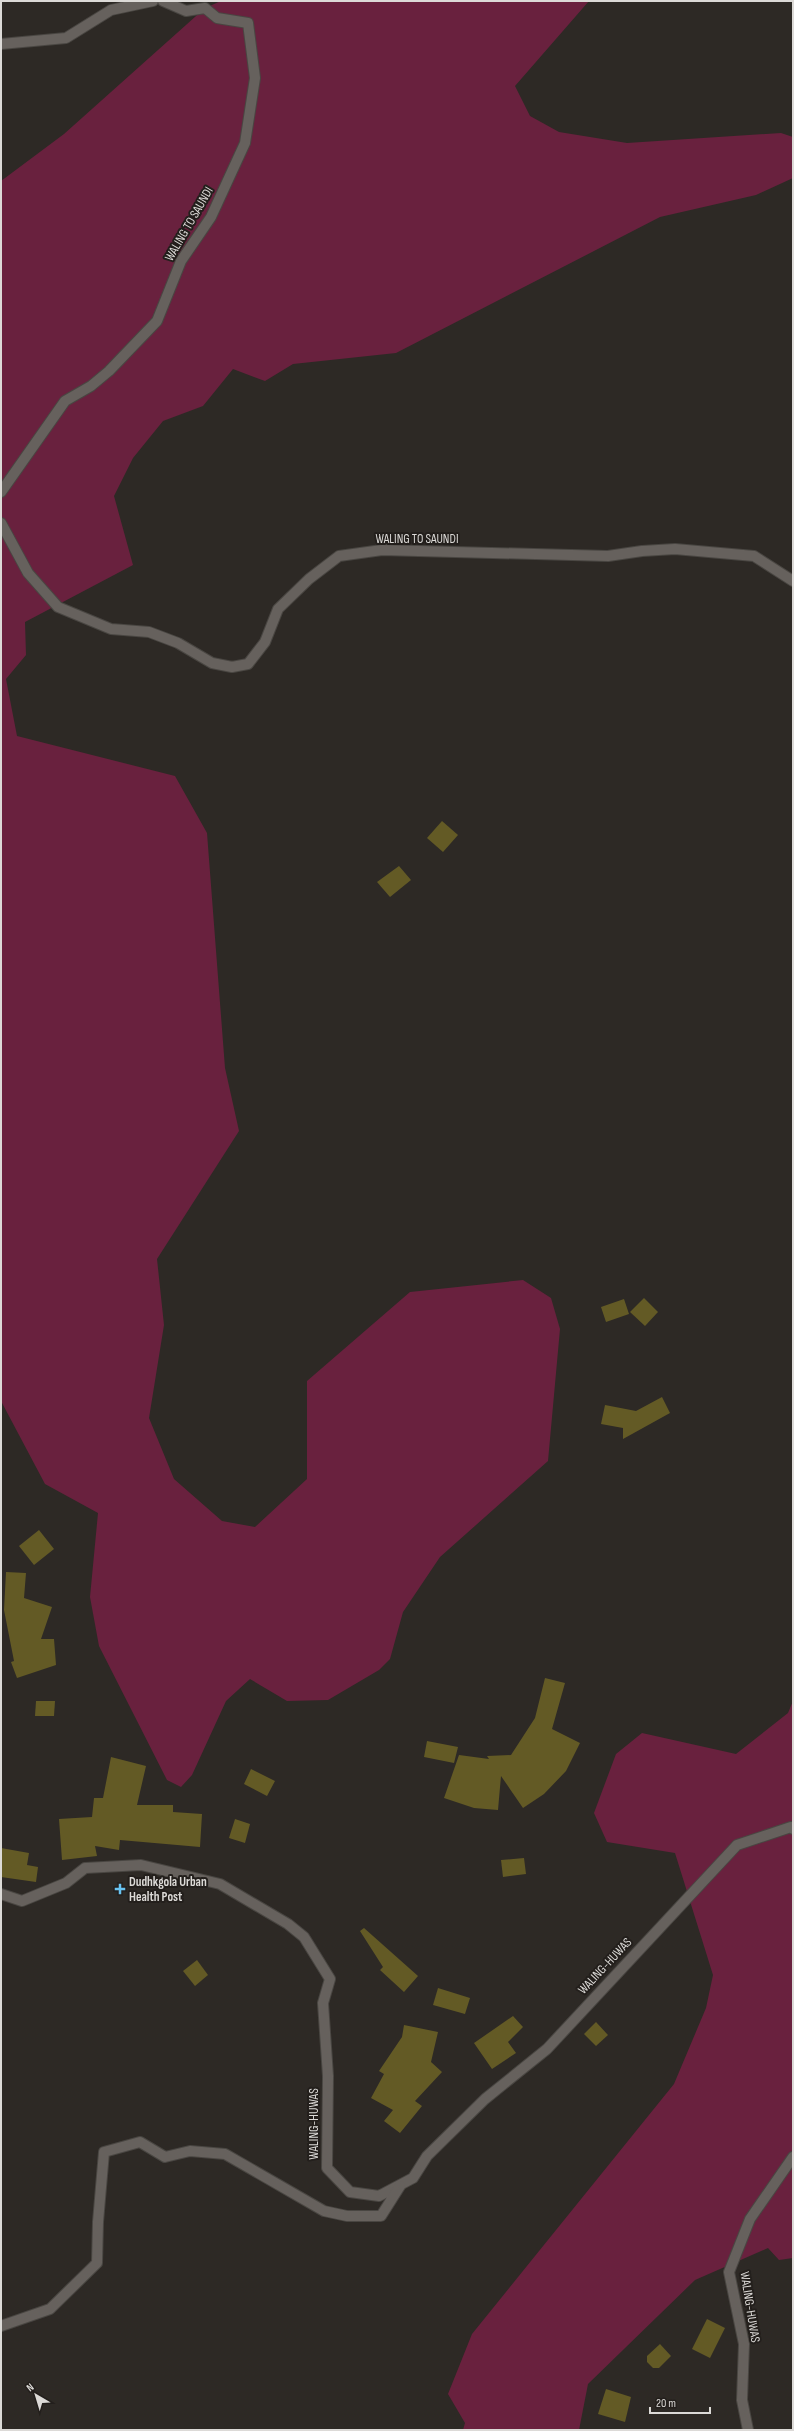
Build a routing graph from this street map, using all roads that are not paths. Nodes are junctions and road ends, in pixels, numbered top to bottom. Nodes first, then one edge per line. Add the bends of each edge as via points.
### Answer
1 (153, 1) edge
2 (163, 1) edge
3 (1, 44) edge
4 (1, 492) edge
5 (1, 523) edge
6 (793, 581) edge
7 (793, 1829) edge
8 (1, 1894) edge
9 (793, 2156) edge
10 (401, 2185) junction
11 (1, 2326) edge
12 (748, 2430) edge

1 - 3 street via 112,10 66,38
2 - 4 street, WALING TO SAUNDI via 186,11 205,8 217,18 248,23 255,78 245,143 211,217 181,261 158,321 109,371 91,386 65,401
5 - 6 street, WALING TO SAUNDI via 28,573 58,607 111,629 149,632 178,643 212,663 232,667 248,664 265,642 278,609 308,579 339,556 382,550 608,556 675,549 754,556
7 - 10 street, WALING-HUWAS via 791,1827 737,1845 547,2048 485,2099 427,2156 414,2178
8 - 10 street, WALING-HUWAS via 22,1901 66,1884 84,1868 141,1865 220,1884 288,1924 304,1937 330,1978 323,2003 328,2076 327,2168 350,2192 379,2196
9 - 12 street, WALING-HUWAS via 750,2219 729,2272 744,2344 742,2400
10 - 11 street via 381,2216 347,2216 324,2211 225,2154 190,2151 165,2157 140,2142 104,2152 97,2264 50,2309

